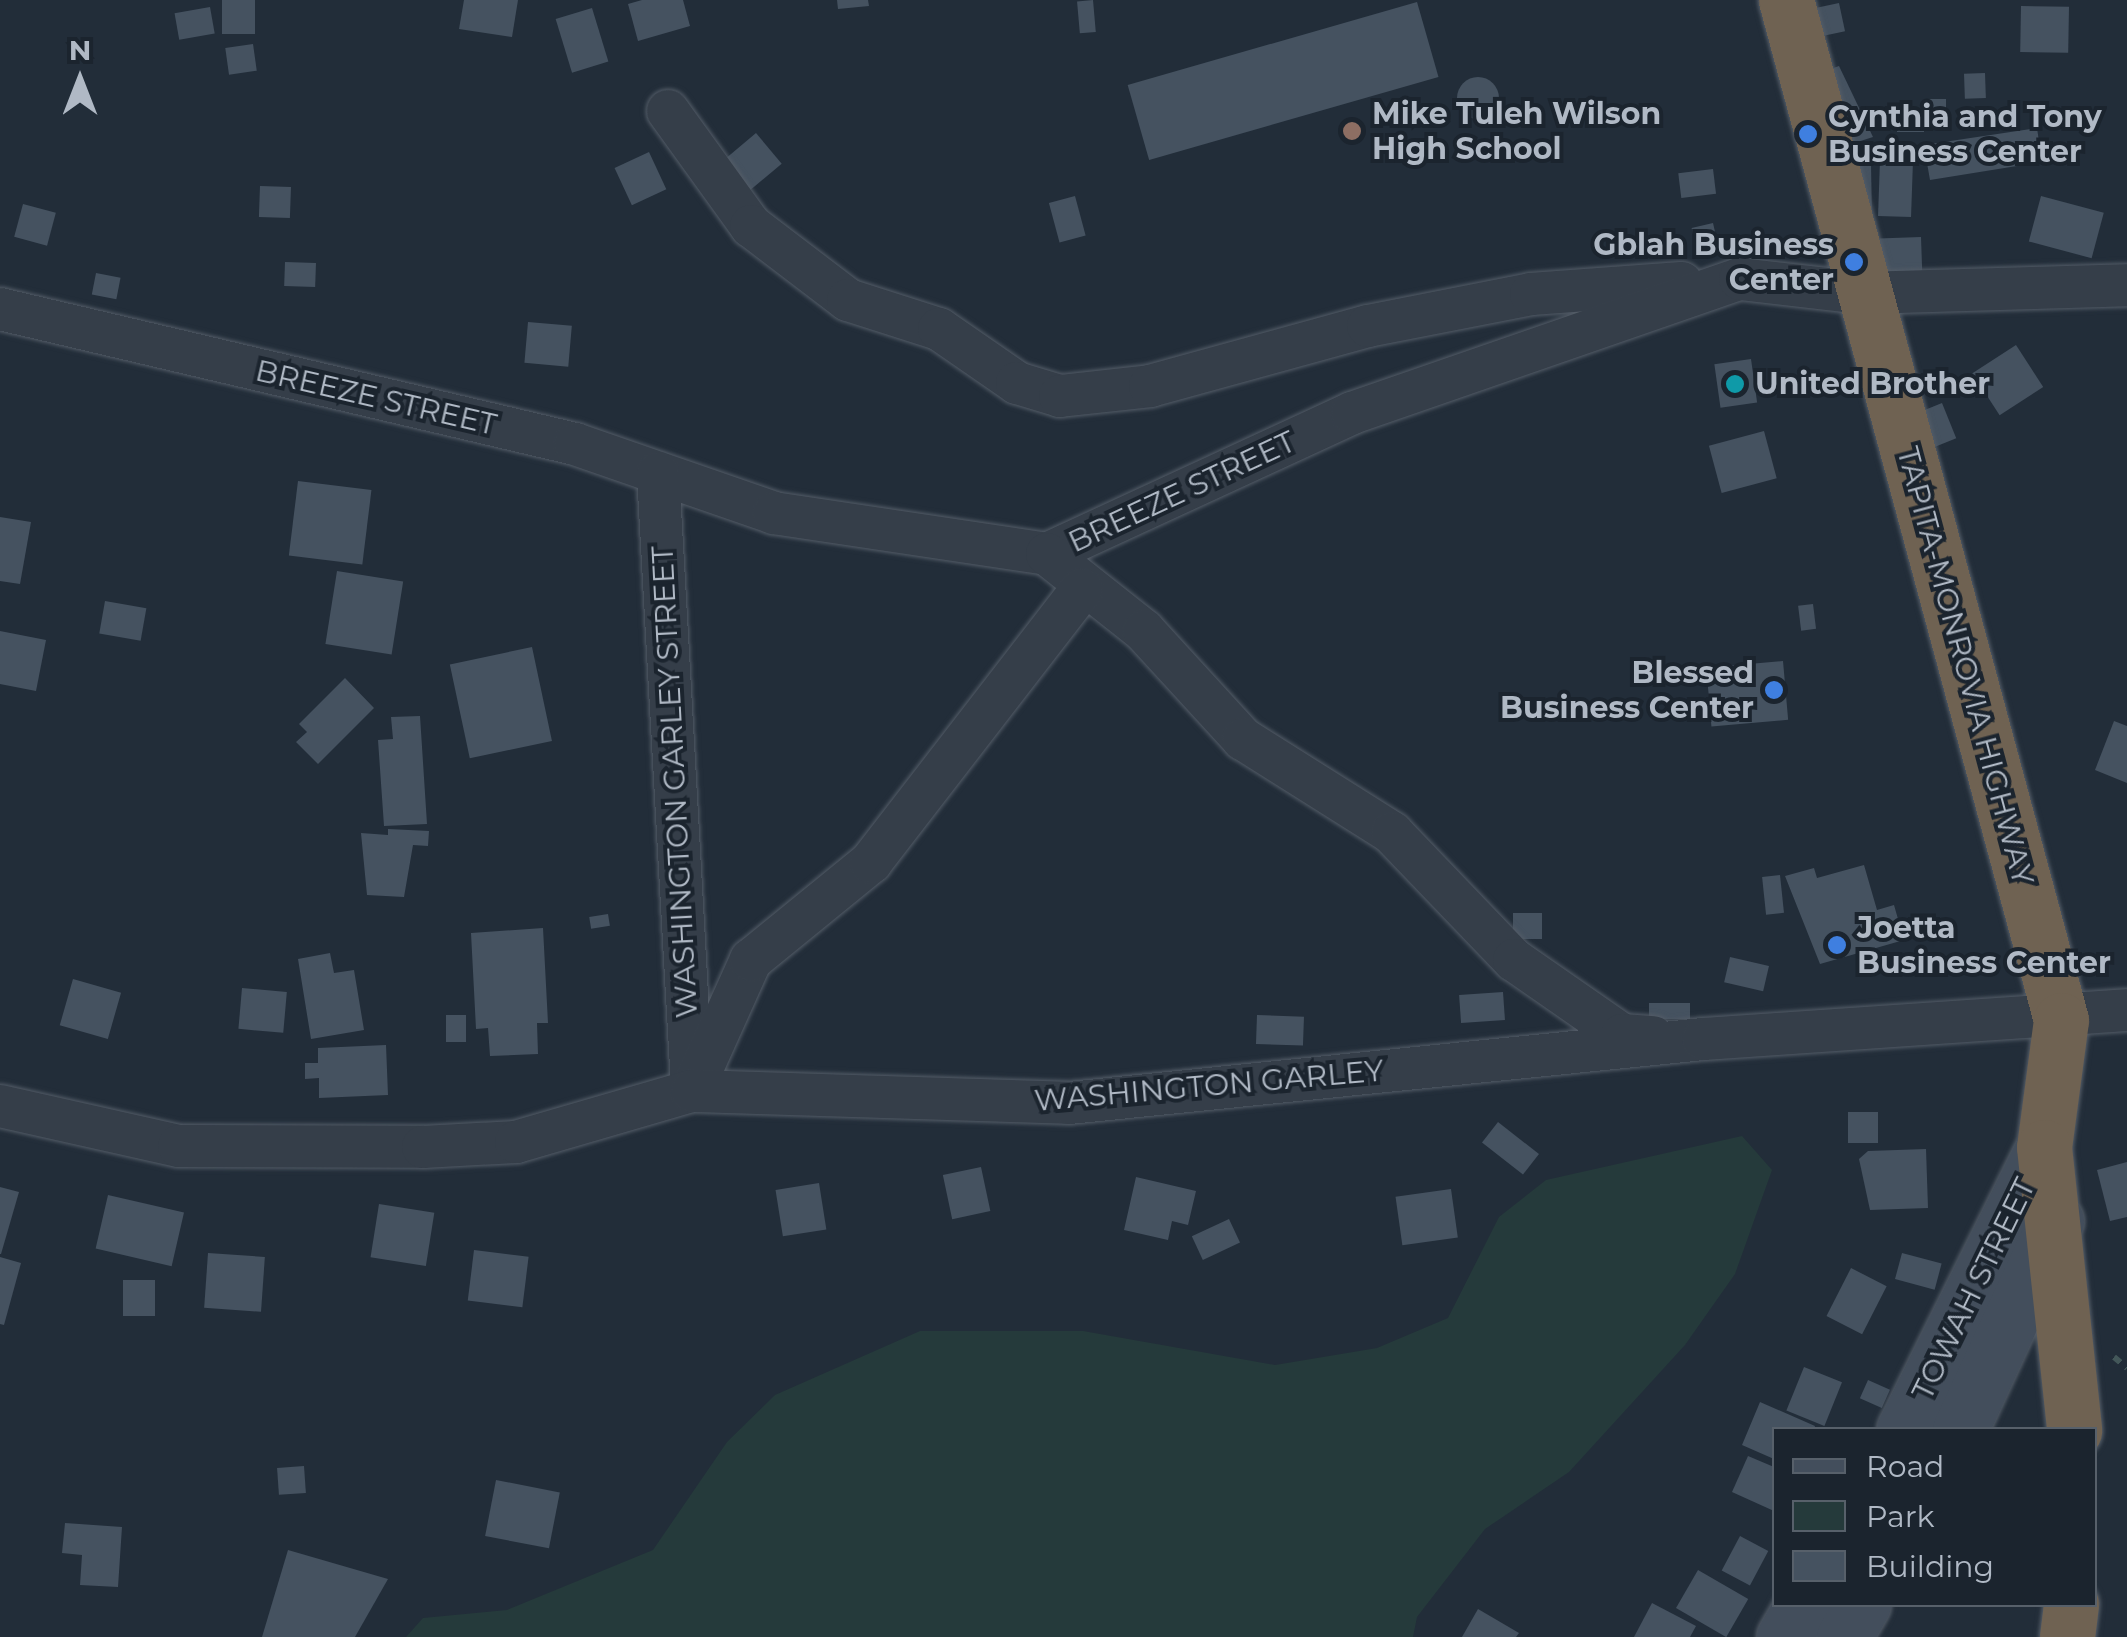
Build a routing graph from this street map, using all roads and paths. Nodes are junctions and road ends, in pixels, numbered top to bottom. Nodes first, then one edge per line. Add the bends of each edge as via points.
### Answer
1 (1786, 0) edge
2 (668, 111) dead end
3 (1740, 279) junction
4 (2127, 285) edge
5 (1862, 293) junction
6 (0, 309) edge
7 (658, 473) junction
8 (1046, 554) junction
9 (1082, 589) junction
10 (2127, 1010) edge
11 (2061, 1020) junction
12 (1703, 1038) junction
13 (692, 1091) junction
14 (0, 1106) edge
15 (2044, 1147) junction
16 (2056, 1221) junction
17 (1905, 1427) edge
18 (1961, 1427) edge
19 (2074, 1427) edge
20 (1801, 1607) edge
21 (1861, 1607) edge
22 (2071, 1607) edge
23 (1784, 1637) edge
24 (1844, 1637) edge
25 (2066, 1637) edge

1 - 5 highway, TAPITA-MONROVIA HIGHWAY
2 - 3 street via 751,226 848,300 939,328 1017,383 1060,396 1150,386 1368,326 1531,294
3 - 5 street, BREEZE STREET
3 - 8 street, BREEZE STREET via 1352,413
4 - 5 street, BREEZE STREET
5 - 11 highway, TAPITA-MONROVIA HIGHWAY
6 - 7 street, BREEZE STREET via 575,444
7 - 8 street, BREEZE STREET via 774,513
7 - 13 street, WASHINGTON GARLEY STREET
8 - 9 street
9 - 12 street via 1144,631 1243,739 1392,832 1514,960 1622,1036
9 - 13 street via 870,862 752,960
10 - 11 street, WASHINGTON GARLEY
11 - 12 street, WASHINGTON GARLEY
11 - 15 highway, TAPITA-MONROVIA HIGHWAY
12 - 13 street, WASHINGTON GARLEY via 1068,1104
13 - 14 street, WASHINGTON GARLEY via 516,1142 423,1147 180,1146
15 - 16 highway, TAPITA-MONROVIA HIGHWAY
15 - 17 street, TOWAH STREET
16 - 18 street, TOWAH STREET
16 - 19 highway, TAPITA-MONROVIA HIGHWAY
20 - 23 street
21 - 24 street
22 - 25 highway

